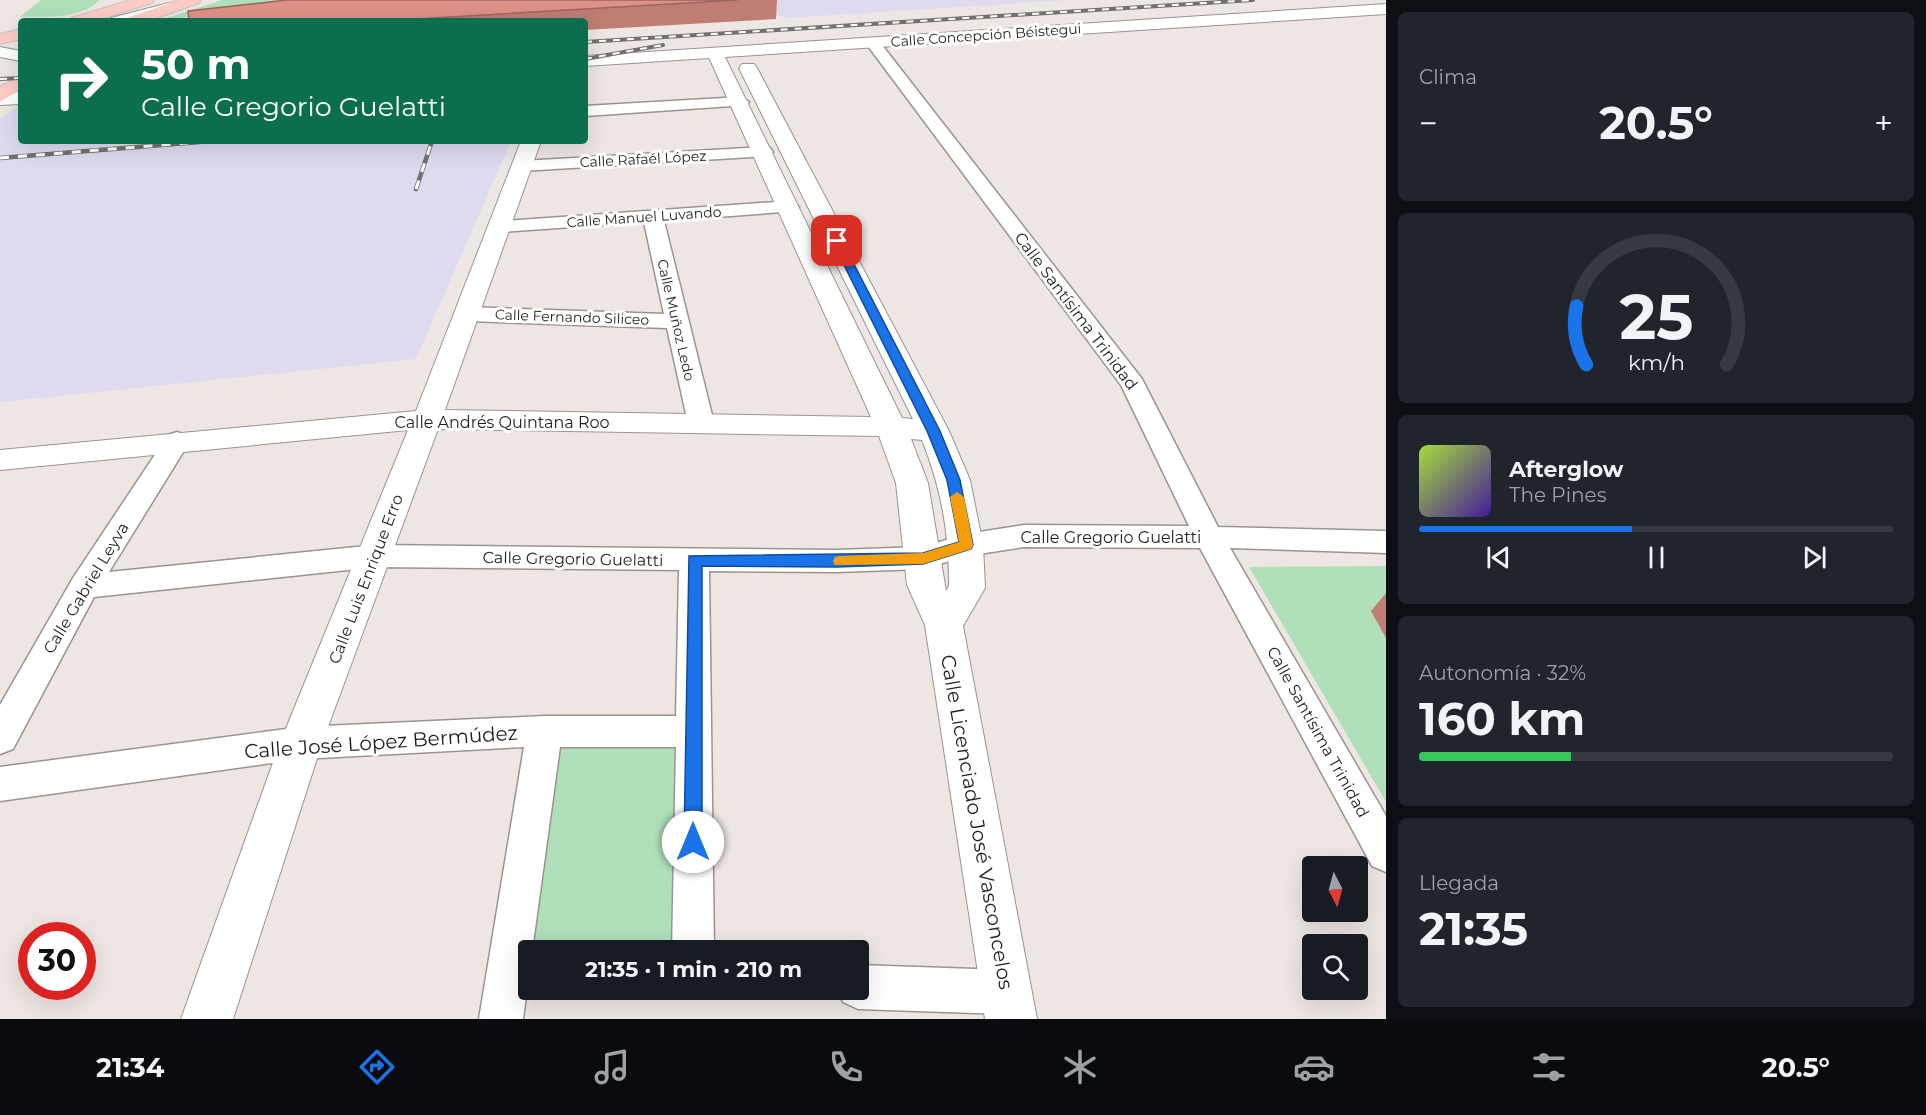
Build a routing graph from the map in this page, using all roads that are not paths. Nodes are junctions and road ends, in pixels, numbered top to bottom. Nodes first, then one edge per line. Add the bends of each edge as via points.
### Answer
1 (147, 0) edge
2 (194, 0) edge
3 (177, 6) junction
4 (1386, 9) edge
5 (88, 18) edge
6 (129, 18) edge
7 (142, 18) edge
8 (18, 35) edge
9 (18, 39) edge
10 (0, 40) edge
11 (873, 43) junction
12 (18, 45) edge
13 (0, 50) edge
14 (728, 52) junction
15 (18, 55) edge
16 (588, 61) edge
17 (18, 83) edge
18 (0, 97) edge
19 (18, 97) edge
20 (18, 99) edge
21 (741, 102) junction
22 (588, 111) edge
23 (0, 112) edge
24 (764, 152) junction
25 (526, 153) edge
26 (789, 207) junction
27 (653, 218) junction
28 (499, 226) junction
29 (468, 314) junction
30 (675, 321) junction
31 (428, 420) junction
32 (701, 423) junction
33 (891, 427) junction
34 (934, 431) junction
35 (177, 441) junction
36 (0, 460) edge
37 (1209, 537) junction
38 (1386, 542) edge
39 (966, 545) junction
40 (376, 556) junction
41 (923, 558) junction
42 (694, 560) junction
43 (84, 586) junction
44 (944, 625) junction
45 (544, 731) junction
46 (692, 732) junction
47 (0, 738) edge
48 (301, 743) junction
49 (0, 784) edge
50 (1386, 853) edge
51 (521, 940) edge
52 (693, 940) edge
53 (518, 968) edge
54 (869, 988) edge
55 (1008, 1006) edge
56 (207, 1019) edge
57 (501, 1019) edge

1 - 5 main road
2 - 3 main road
3 - 6 street
3 - 7 main road
4 - 11 street, Calle Concepción Béistegui
8 - 10 main road
9 - 10 street
11 - 14 street, Calle Concepción Béistegui
11 - 37 street, Calle Santísima Trinidad via 1133,384
12 - 13 street
13 - 15 street
14 - 16 street, Calle Concepción Béistegui
14 - 21 street, Calle Licenciado José Vasconcelos
14 - 34 street
17 - 18 main road
18 - 19 street
20 - 23 main road
21 - 22 street
21 - 24 street, Calle Licenciado José Vasconcelos
24 - 25 street, Calle Rafaél López
24 - 26 street, Calle Licenciado José Vasconcelos
25 - 28 street, Calle Luis Enrique Erro
26 - 27 street, Calle Manuel Luvando
26 - 33 street, Calle Licenciado José Vasconcelos
27 - 28 street, Calle Manuel Luvando
27 - 30 street, Calle Muñoz Ledo
28 - 29 street, Calle Luis Enrique Erro
29 - 30 street, Calle Fernando Siliceo
29 - 31 street, Calle Luis Enrique Erro
30 - 32 street, Calle Muñoz Ledo
31 - 32 street, Calle Andrés Quintana Roo
31 - 35 street, Calle Andrés Quintana Roo
31 - 40 street, Calle Luis Enrique Erro
32 - 33 street, Calle Andrés Quintana Roo
33 - 34 street, Calle Andrés Quintana Roo
33 - 41 street, Calle Licenciado José Vasconcelos via 912,483
34 - 39 street via 954,480
35 - 36 street, Calle Andrés Quintana Roo
35 - 43 street, Calle Gabriel Leyva
37 - 38 street, Calle Gregorio Guelatti
37 - 39 street, Calle Gregorio Guelatti via 1024,536
37 - 50 street, Calle Santísima Trinidad
39 - 41 street, Calle Gregorio Guelatti
39 - 44 street via 968,588
40 - 42 street, Calle Gregorio Guelatti
40 - 43 street, Calle Gregorio Guelatti
40 - 48 street, Calle Luis Enrique Erro
41 - 42 street, Calle Gregorio Guelatti
41 - 44 street, Calle Licenciado José Vasconcelos via 924,585
42 - 46 street
43 - 47 street, Calle Gabriel Leyva
44 - 55 street, Calle Licenciado José Vasconcelos
45 - 46 street, Calle José López Bermúdez
45 - 48 street, Calle José López Bermúdez
45 - 51 street
46 - 52 street
48 - 49 street, Calle José López Bermúdez
48 - 56 street, Calle Luis Enrique Erro
53 - 57 street
54 - 55 street

